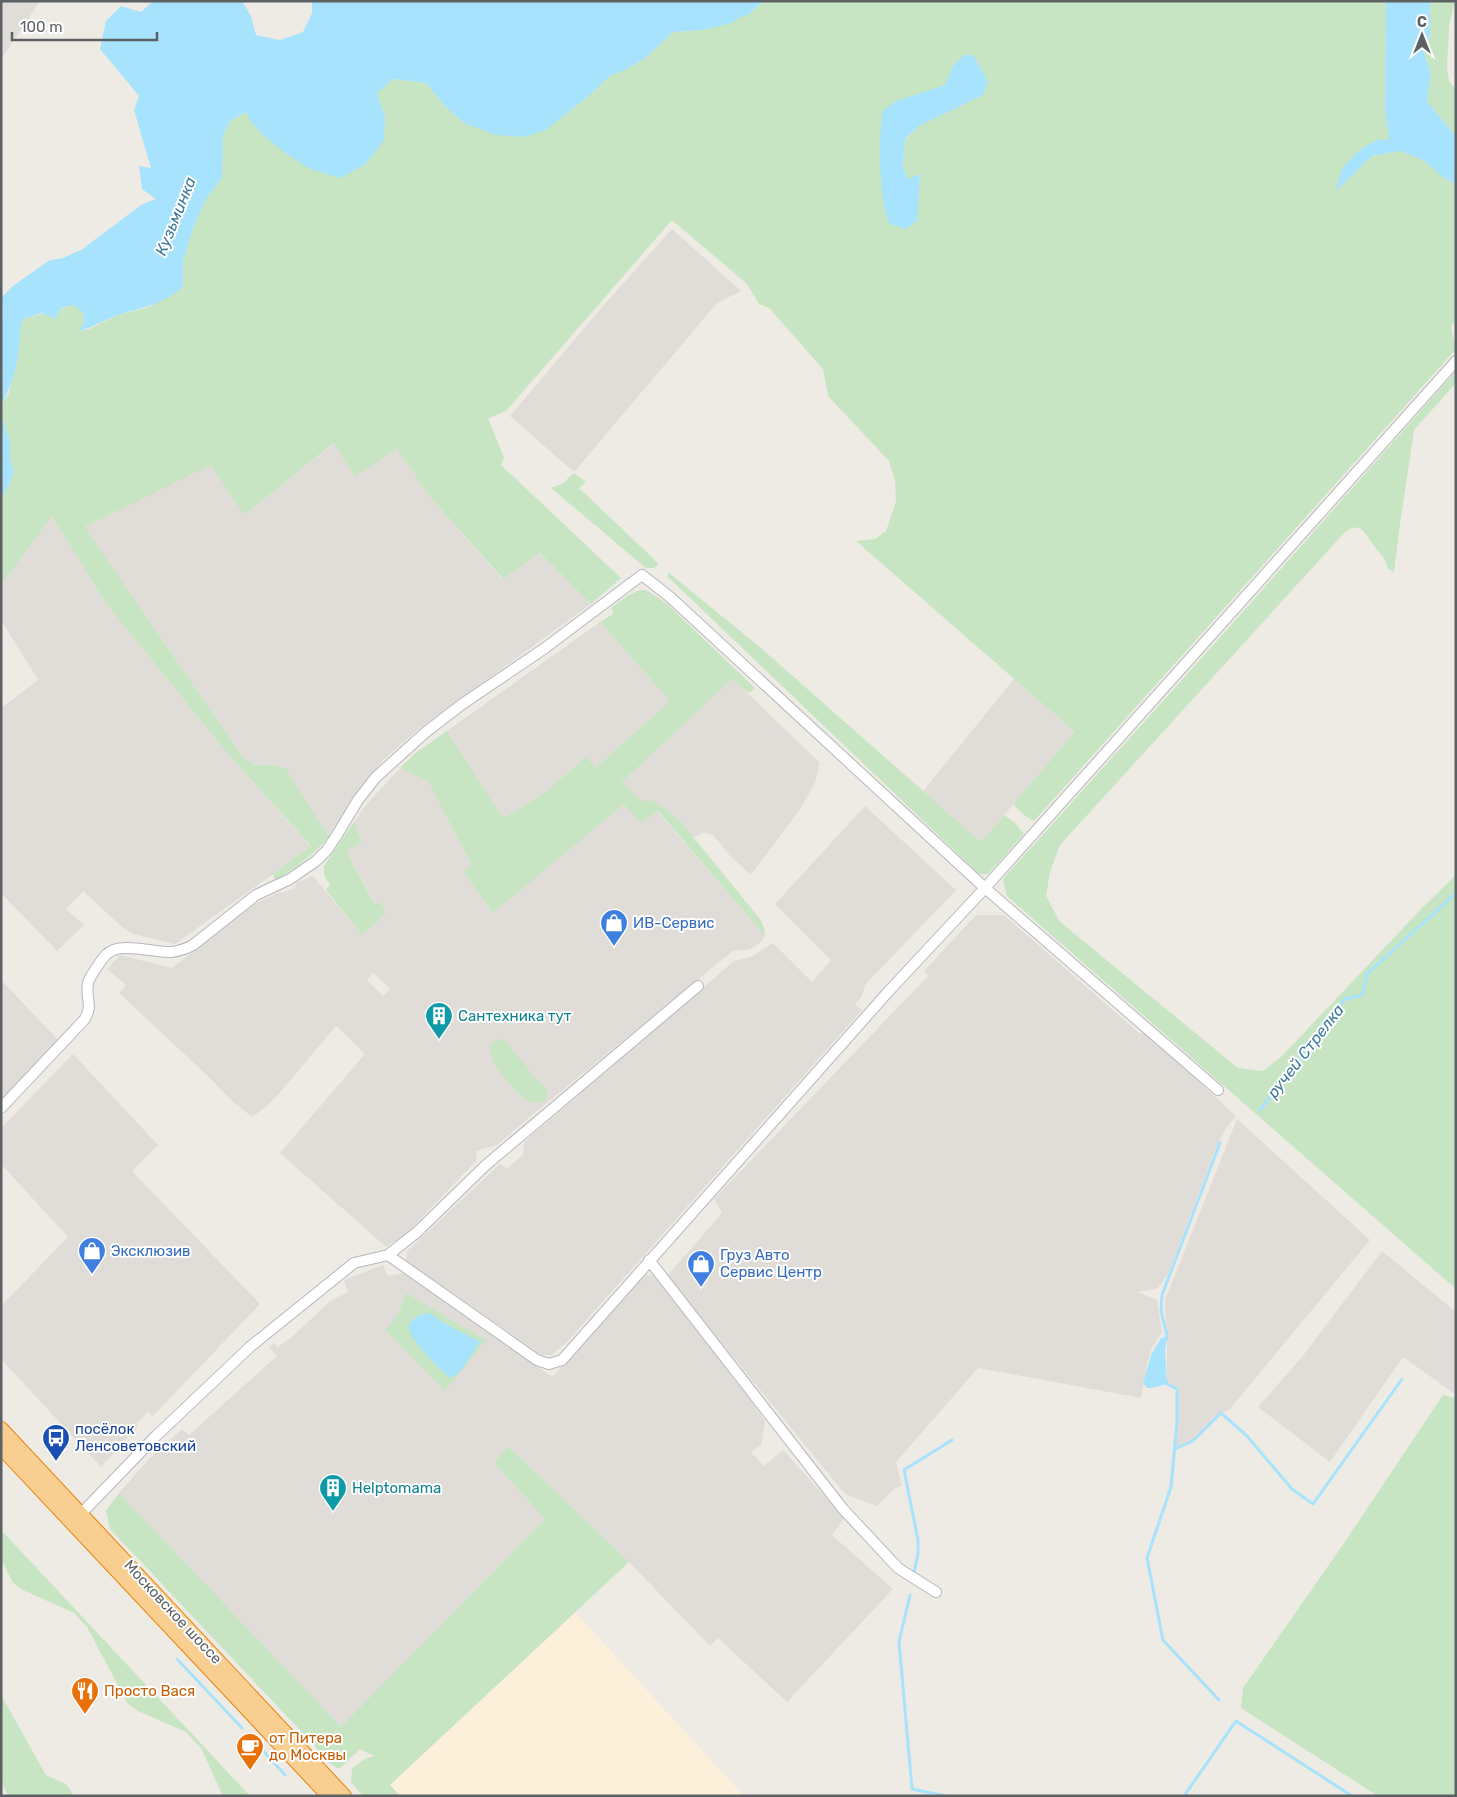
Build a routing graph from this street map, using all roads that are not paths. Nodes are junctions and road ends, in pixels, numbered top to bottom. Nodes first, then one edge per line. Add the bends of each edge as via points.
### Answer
1 (1456, 361) edge
2 (985, 888) junction
3 (698, 986) dead end
4 (1218, 1090) dead end
5 (1, 1108) edge
6 (388, 1255) junction
7 (649, 1260) junction
8 (1, 1428) edge
9 (1, 1447) edge
10 (77, 1518) junction
11 (936, 1592) dead end
12 (323, 1794) edge
13 (344, 1796) edge

1 - 2 street
2 - 4 street
2 - 5 street via 670,597 642,575 407,748 376,777 327,850 304,871 256,895 183,950 126,948 106,954 88,982 89,1012 84,1020
2 - 7 street
3 - 6 street via 500,1153 416,1233
6 - 7 street via 537,1360 549,1364 562,1360
6 - 10 street via 354,1263 251,1346 156,1436
7 - 11 street via 843,1509 898,1568
8 - 10 highway, Московское шоссе
9 - 10 highway, Московское шоссе
10 - 12 highway, Московское шоссе
10 - 13 highway, Московское шоссе

